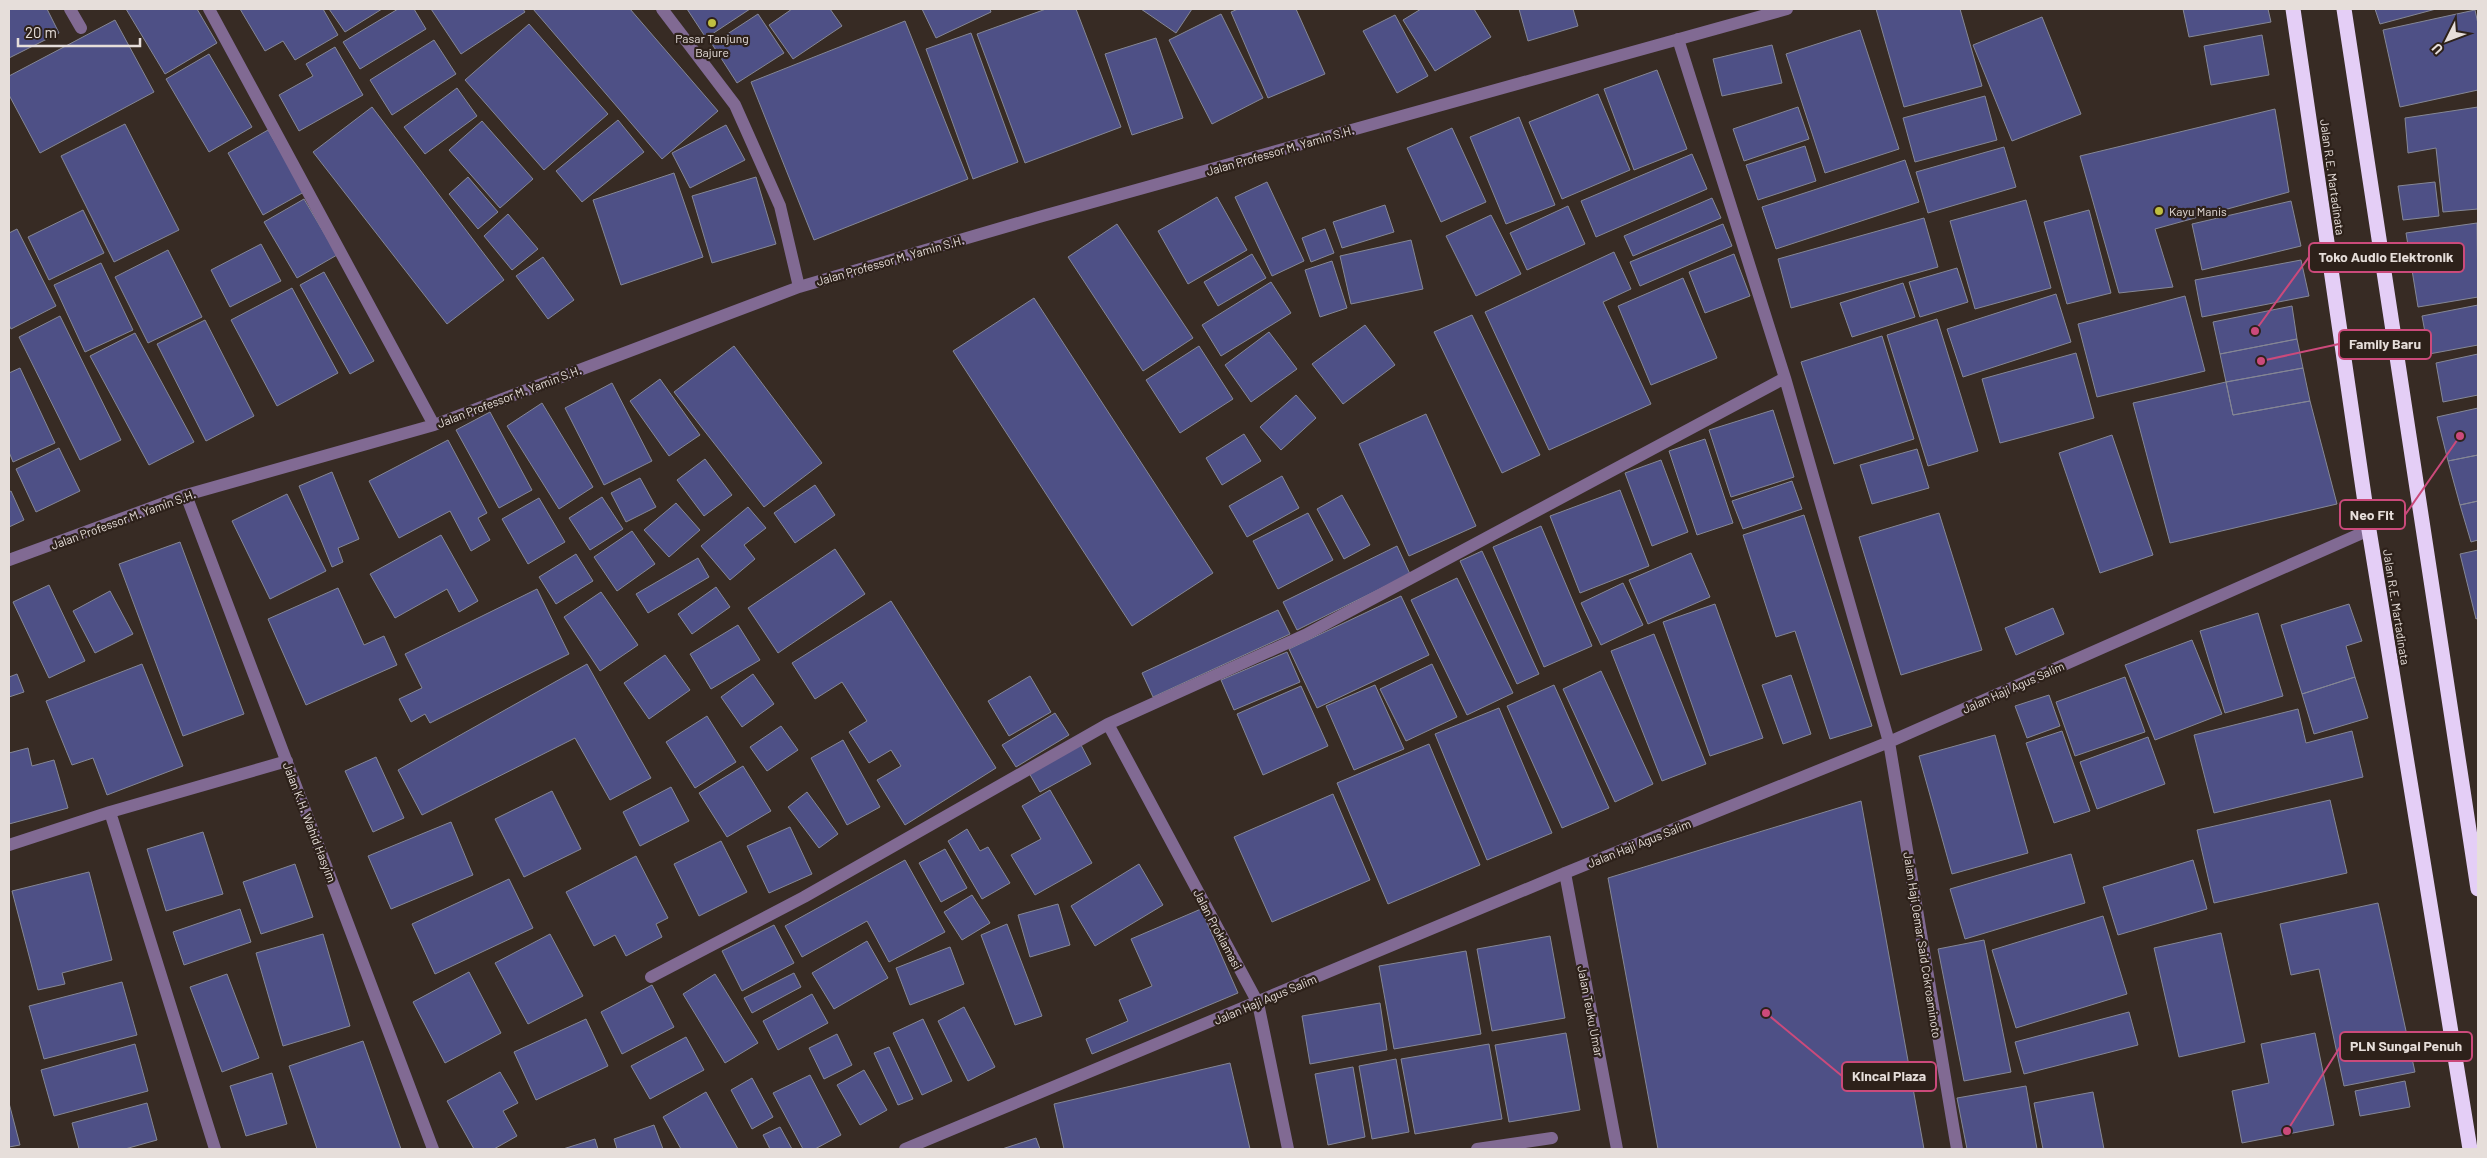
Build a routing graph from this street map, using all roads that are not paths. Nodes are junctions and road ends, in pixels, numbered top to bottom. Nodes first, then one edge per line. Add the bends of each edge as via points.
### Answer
1 (70, 9) edge
2 (209, 9) edge
3 (662, 9) edge
4 (1787, 9) edge
5 (2293, 9) edge
6 (2344, 9) edge
7 (81, 28) dead end
8 (1678, 39) junction
9 (799, 287) junction
10 (1785, 378) junction
11 (434, 424) junction
12 (186, 495) junction
13 (2369, 530) junction
14 (9, 560) edge
15 (1108, 724) junction
16 (1888, 742) junction
17 (288, 761) junction
18 (110, 812) junction
19 (9, 845) edge
20 (1564, 873) junction
21 (2478, 889) edge
22 (651, 977) dead end
23 (1258, 1002) junction
24 (1552, 1138) dead end
25 (215, 1149) edge
26 (433, 1149) edge
27 (906, 1149) edge
28 (1288, 1149) edge
29 (1477, 1149) edge
30 (1617, 1149) edge
31 (1956, 1149) edge
32 (2470, 1149) edge

1 - 7 street
2 - 11 street
3 - 9 street via 735,105 780,206
4 - 8 street, Jalan Professor M. Yamin S.H.
5 - 13 highway, Jalan R.E. Martadinata
6 - 21 highway
8 - 9 street, Jalan Professor M. Yamin S.H.
8 - 10 street, Jalan Haji Oemar Said Cokroaminoto
9 - 11 street, Jalan Professor M. Yamin S.H.
10 - 15 street via 1305,635
10 - 16 street, Jalan Haji Oemar Said Cokroaminoto
11 - 12 street, Jalan Professor M. Yamin S.H.
12 - 14 street, Jalan Professor M. Yamin S.H.
12 - 17 street, Jalan K.H. Wahid Hasyim
13 - 16 street, Jalan Haji Agus Salim
13 - 32 highway, Jalan R.E. Martadinata
15 - 22 street via 804,897
15 - 23 street, Jalan Proklamasi
16 - 20 street, Jalan Haji Agus Salim
16 - 31 street, Jalan Haji Oemar Said Cokroaminoto
17 - 18 street
17 - 26 street, Jalan K.H. Wahid Hasyim
18 - 19 street
18 - 25 street
20 - 23 street, Jalan Haji Agus Salim
20 - 30 street, Jalan Teuku Umar
23 - 27 street, Jalan Haji Agus Salim
23 - 28 street, Jalan Proklamasi
24 - 29 street

